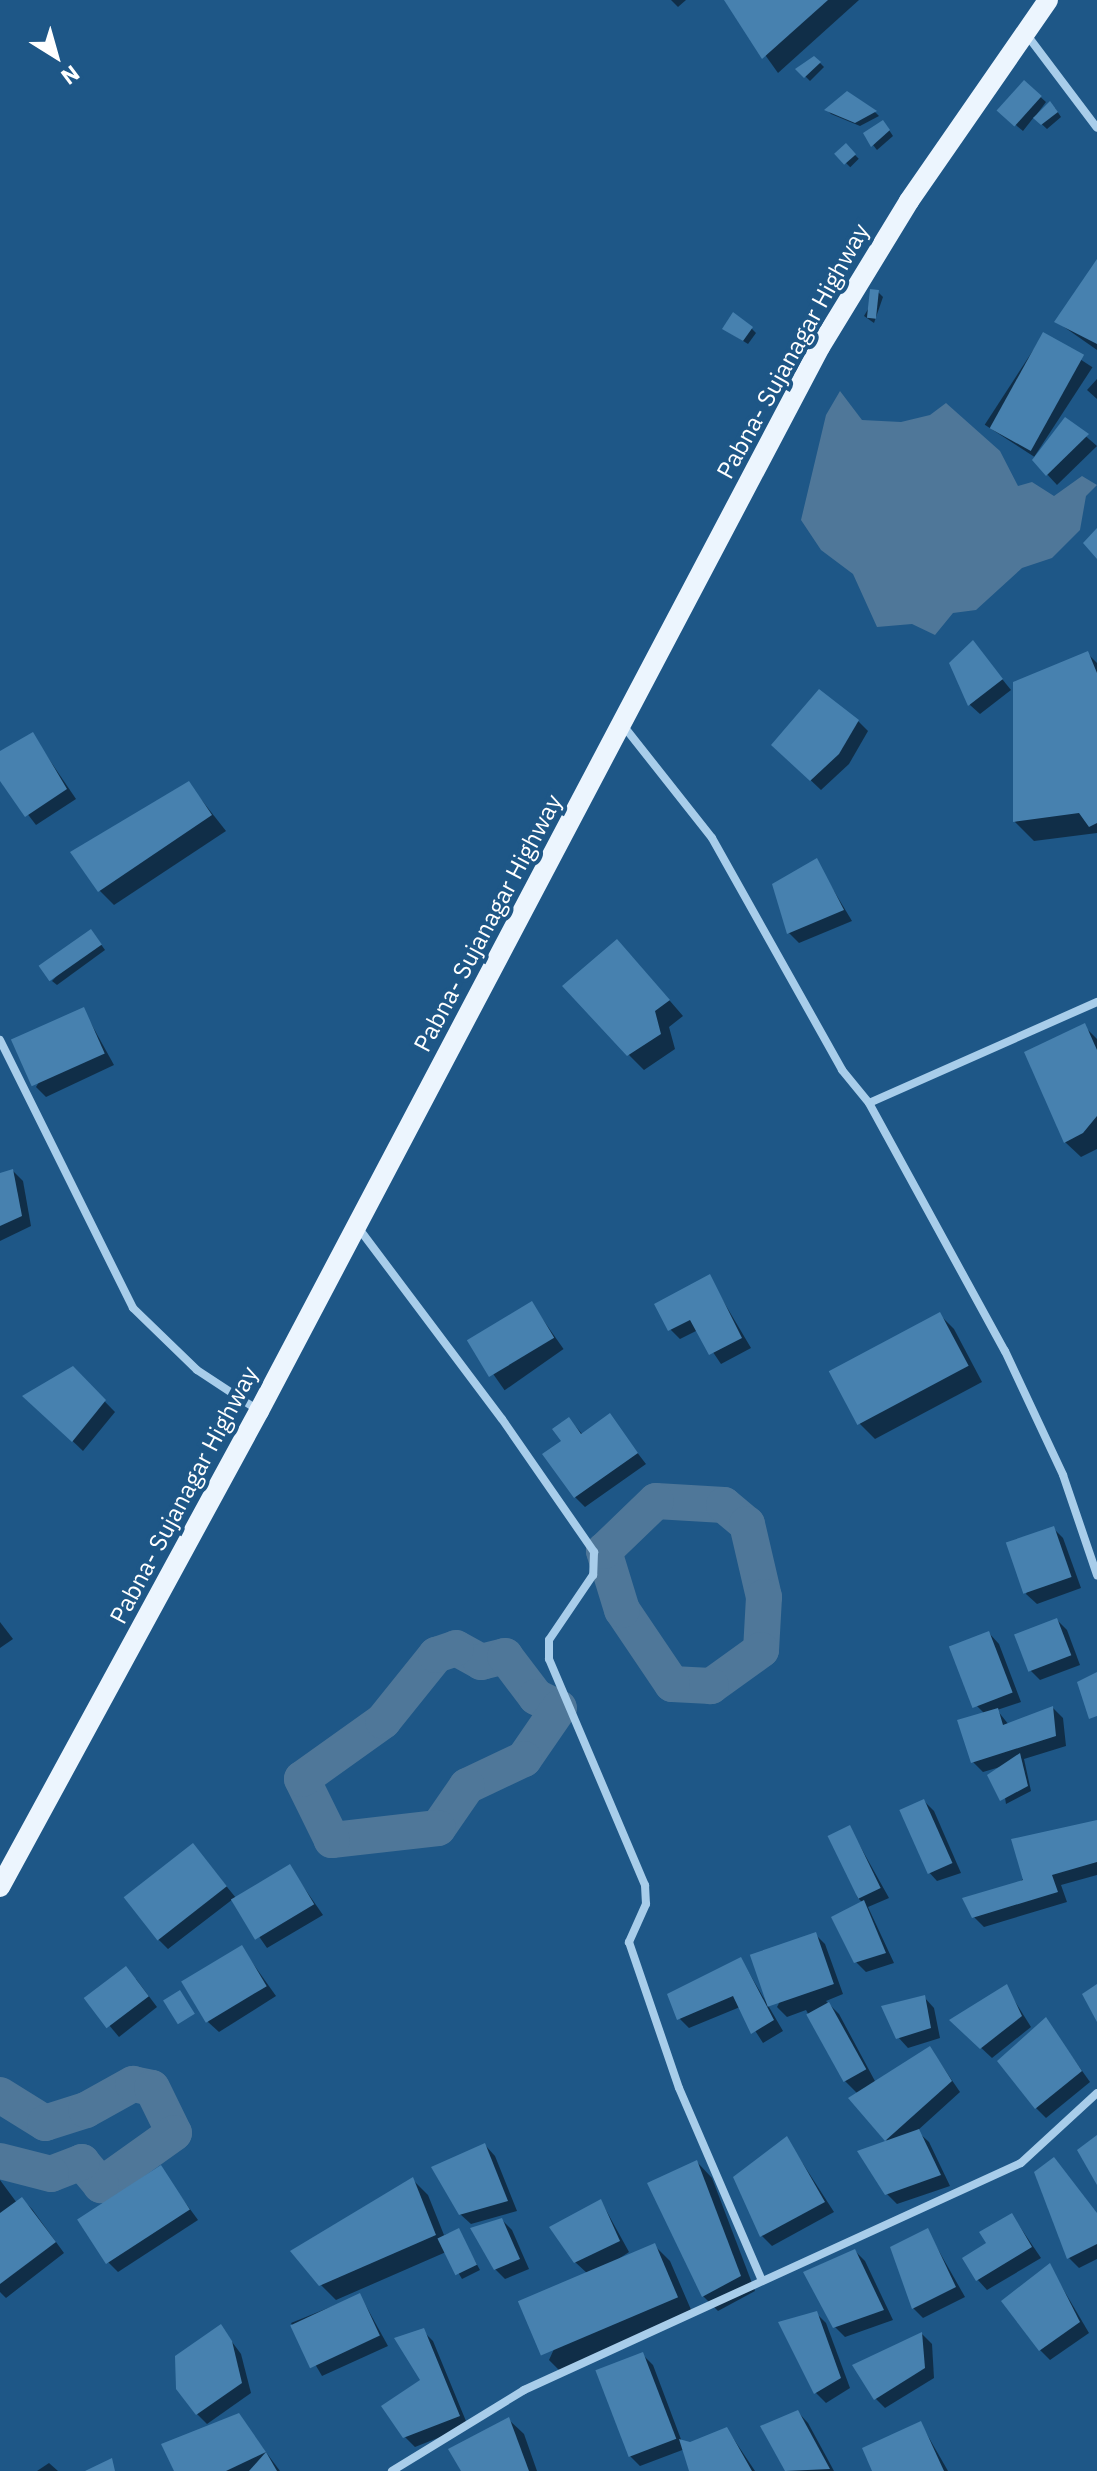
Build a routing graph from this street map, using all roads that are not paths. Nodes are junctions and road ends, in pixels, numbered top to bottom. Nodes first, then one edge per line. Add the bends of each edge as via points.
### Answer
1 (1048, 0) edge
2 (1024, 31) junction
3 (1097, 128) edge
4 (622, 724) junction
5 (1097, 1002) edge
6 (0, 1040) edge
7 (869, 1103) junction
8 (357, 1226) junction
9 (259, 1411) junction
10 (1097, 1575) edge
11 (0, 1887) edge
12 (1097, 2093) edge
13 (762, 2281) junction
14 (392, 2471) edge

1 - 2 main road, Pabna- Sujanagar Highway
2 - 3 street
2 - 4 main road, Pabna- Sujanagar Highway via 909,201 820,347
4 - 7 street via 712,838 842,1070
4 - 8 main road, Pabna- Sujanagar Highway
5 - 7 street
6 - 9 street via 133,1308 197,1370
7 - 10 street via 1005,1351 1063,1475
8 - 9 main road, Pabna- Sujanagar Highway
8 - 13 street via 594,1552 593,1575 549,1640 549,1659 645,1885 646,1904 629,1942 679,2088
9 - 11 main road, Pabna- Sujanagar Highway
12 - 13 street via 1021,2163
13 - 14 street via 524,2390

